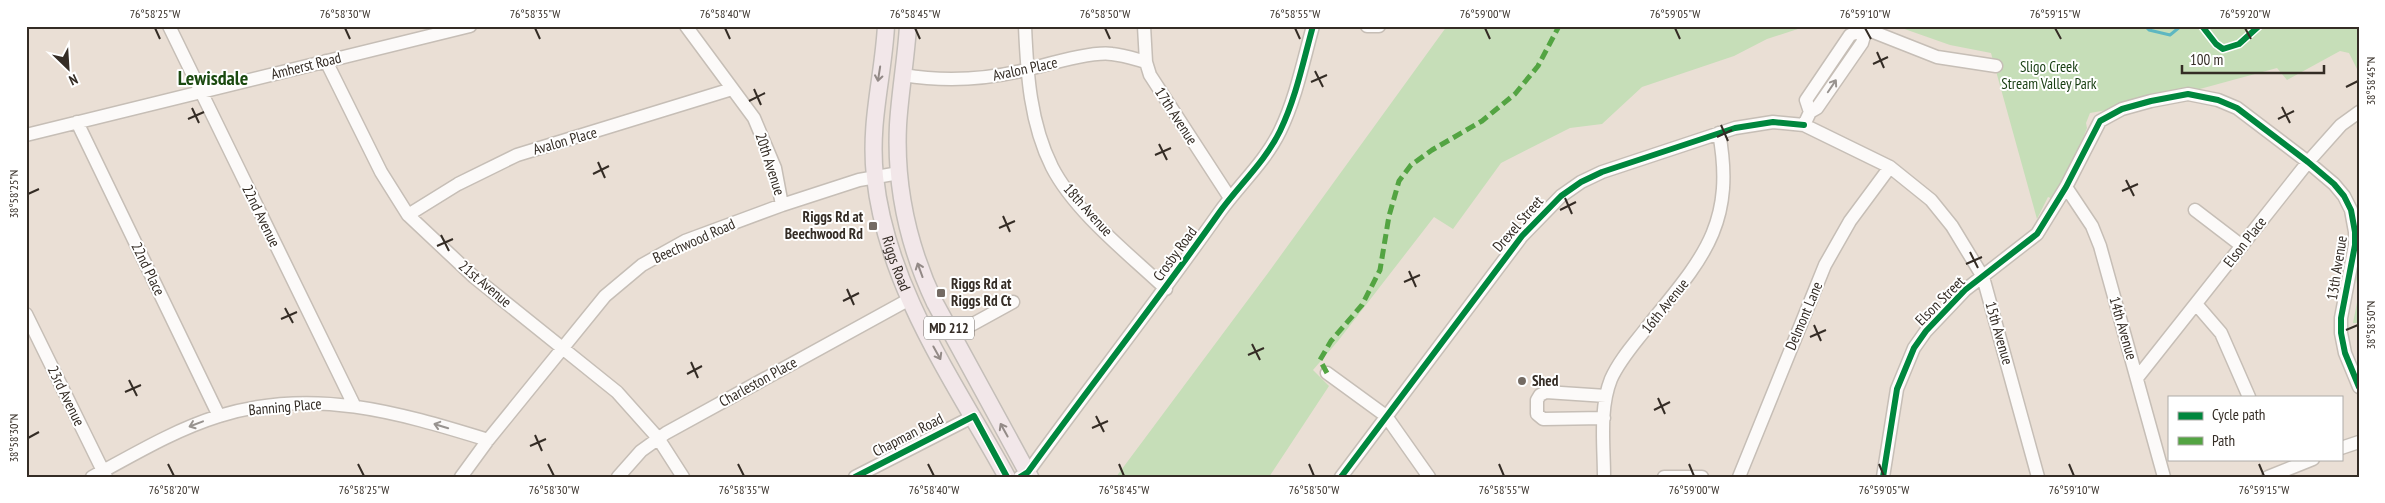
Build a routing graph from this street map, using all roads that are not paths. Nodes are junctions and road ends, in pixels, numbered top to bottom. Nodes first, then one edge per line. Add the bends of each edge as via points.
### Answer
1 (169, 26) edge
2 (470, 26) edge
3 (686, 26) edge
4 (886, 26) edge
5 (908, 26) edge
6 (1025, 26) edge
7 (1144, 26) edge
8 (1313, 26) edge
9 (1367, 26) edge
10 (1379, 26) edge
11 (326, 61) junction
12 (1146, 62) junction
13 (1996, 66) dead end
14 (1027, 69) junction
15 (904, 75) junction
16 (732, 89) junction
17 (201, 93) junction
18 (2359, 112) edge
19 (2100, 121) joint
20 (77, 122) junction
21 (1804, 125) junction
22 (1718, 133) junction
23 (26, 135) edge
24 (2308, 162) junction
25 (1890, 167) junction
26 (899, 173) junction
27 (875, 177) junction
28 (2066, 186) junction
29 (1230, 198) junction
30 (782, 205) junction
31 (2195, 210) dead end
32 (408, 215) junction
33 (2242, 246) junction
34 (1983, 277) junction
35 (1166, 289) junction
36 (908, 300) junction
37 (1013, 302) dead end
38 (2196, 304) junction
39 (26, 314) edge
40 (953, 335) junction
41 (563, 347) junction
42 (1328, 373) dead end
43 (2137, 378) junction
44 (2359, 387) edge
45 (1606, 396) junction
46 (2249, 396) edge
47 (354, 405) junction
48 (219, 416) junction
49 (974, 416) junction
50 (1386, 416) junction
51 (1604, 418) junction
52 (658, 438) junction
53 (488, 440) junction
54 (2359, 442) edge
55 (2342, 448) edge
56 (2275, 460) edge
57 (2310, 460) edge
58 (2280, 472) junction
59 (868, 473) edge
60 (100, 475) edge
61 (1026, 475) edge
62 (461, 477) edge
63 (618, 477) edge
64 (683, 477) edge
65 (855, 477) edge
66 (1007, 477) edge
67 (1341, 477) edge
68 (1429, 477) edge
69 (1604, 477) edge
70 (1664, 477) edge
71 (1702, 477) edge
72 (1739, 477) edge
73 (1883, 477) edge
74 (2038, 477) edge
75 (2164, 477) edge
76 (2268, 477) edge

1 - 17 street, 22nd Avenue
2 - 11 street, Amherst Road
3 - 16 street, 20th Avenue
4 -> 27 main road, Riggs Road / MD 212 via 874,116
5 - 15 main road, Riggs Road / MD 212
6 - 14 street, 18th Avenue
7 - 12 street, 17th Avenue
8 - 29 street, Crosby Road via 1292,102 1280,132 1261,162
9 - 10 street
11 - 17 street, Amherst Road
11 - 32 street, 21st Avenue via 381,172
12 - 14 street, Avalon Place via 1111,53
12 - 29 street, 17th Avenue via 1160,92
13 - 21 street via 1937,57 1866,29 1862,43 1817,108 1810,112
14 - 15 street, Avalon Place via 962,80
14 - 35 street, 18th Avenue via 1035,120 1058,178 1080,207
15 - 26 main road, Riggs Road / MD 212 via 898,127
16 - 30 street, 20th Avenue via 759,129 775,168
16 - 32 street, Avalon Place via 517,155 458,184
17 - 20 street, Amherst Road
17 - 47 street, 22nd Avenue
18 - 24 street, Elson Place via 2341,125
19 - 24 street, 13th Avenue via 2122,109 2152,101 2188,94 2204,96 2237,108
19 - 28 street, Elson Street
20 - 23 street, Amherst Road
20 - 48 street, 22nd Place
21 - 22 street, Drexel Street via 1762,122
21 - 25 street, 15th Avenue
22 - 45 street, 16th Avenue via 1724,160 1723,198 1712,238 1688,277 1616,368
22 - 50 street, Drexel Street via 1591,177 1561,196 1522,236
24 - 33 street, Elson Place
24 - 44 street, 13th Avenue via 2344,196 2356,232 2341,333 2345,353
25 - 34 street, 15th Avenue via 1941,211
25 - 72 street, Delmont Lane via 1850,221 1825,265
26 - 27 street, Beechwood Road
40 -> 26 main road, Riggs Road / MD 212 via 915,255 904,213
27 - 30 street, Beechwood Road
27 - 36 main road, Riggs Road / MD 212 via 888,244
28 - 34 street, Elson Street via 2037,234
28 - 43 street, 14th Avenue via 2092,226 2100,246
29 - 35 street, Crosby Road
30 - 41 street, Beechwood Road via 657,256 605,296
31 - 33 street
32 - 41 street, 21st Avenue via 474,277
33 - 38 street, Elson Place
34 - 73 street, Elson Street via 1950,304 1914,348 1893,407
34 - 74 street, 15th Avenue
35 - 61 street, Crosby Road
36 -> 49 main road, Riggs Road / MD 212
36 - 52 street, Charleston Place
37 - 40 street
38 - 43 street, Elson Place
38 - 46 street via 2221,333
39 - 60 street, 23rd Avenue
61 -> 40 main road, Riggs Road / MD 212
41 - 52 street, 21st Avenue via 617,392
41 - 53 street, Beechwood Road
42 - 50 street
43 - 75 street, 14th Avenue
45 - 51 street, 16th Avenue
45 - 51 street via 1546,392 1540,395 1536,407 1537,414 1543,419
47 - 48 street, Banning Place via 298,403
53 -> 47 street, Banning Place via 413,417
48 -> 60 street, Banning Place via 161,440
49 - 59 street, Chapman Road
49 - 66 main road, Riggs Road / MD 212
50 - 67 street, Drexel Street
50 - 68 street
51 - 69 street, 16th Avenue
52 - 63 street, Charleston Place via 641,451
52 - 64 street, 21st Avenue
53 - 62 street, Beechwood Road
54 - 55 street
56 - 58 street
57 - 58 street
58 - 76 street
59 - 65 street, Chapman Road
70 - 71 street

